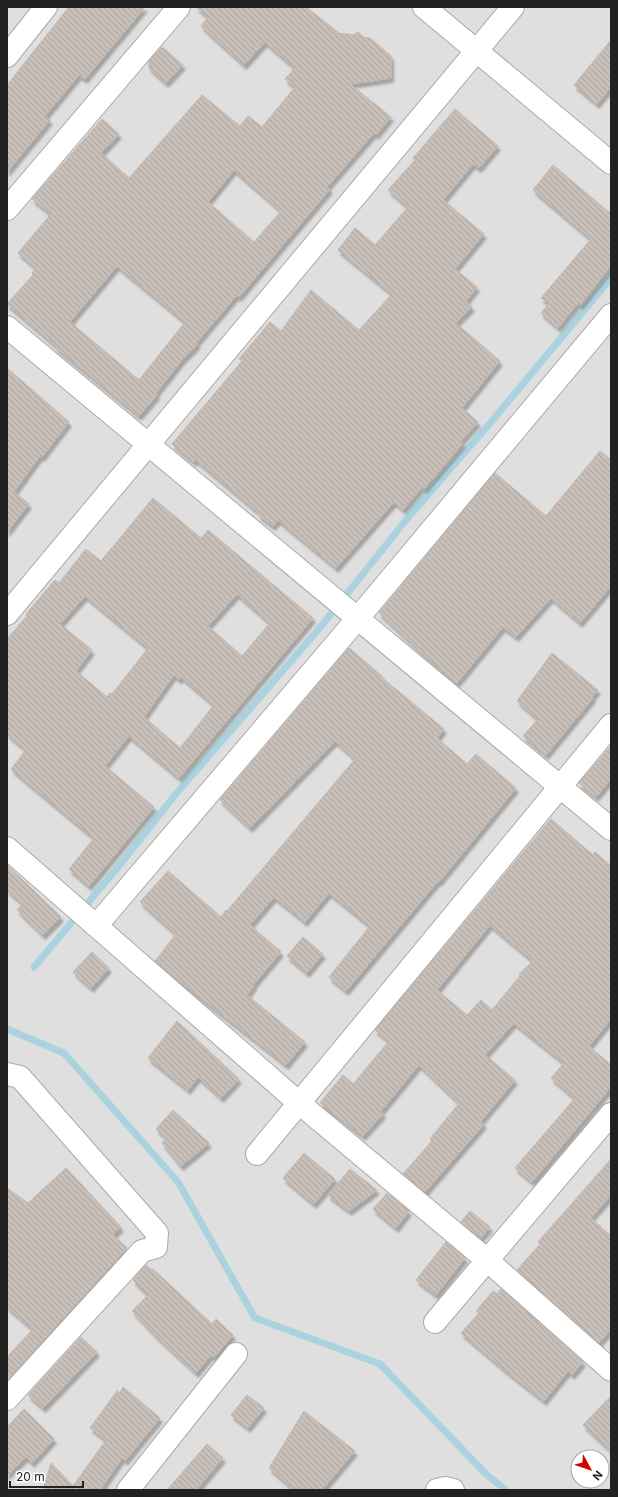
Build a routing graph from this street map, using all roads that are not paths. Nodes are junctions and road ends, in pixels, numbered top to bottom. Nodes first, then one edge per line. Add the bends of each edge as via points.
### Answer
1 (46, 7) edge
2 (180, 7) edge
3 (424, 7) edge
4 (513, 7) edge
5 (477, 51) junction
6 (7, 56) edge
7 (611, 163) edge
8 (7, 209) edge
9 (611, 314) edge
10 (7, 327) edge
11 (148, 444) junction
12 (7, 614) edge
13 (358, 618) junction
14 (611, 725) edge
15 (560, 787) junction
16 (611, 830) edge
17 (7, 848) edge
18 (96, 926) junction
19 (7, 1074) edge
20 (299, 1103) junction
21 (611, 1114) edge
22 (257, 1154) dead end
23 (487, 1260) junction
24 (435, 1322) dead end
25 (236, 1354) dead end
26 (611, 1370) edge
27 (7, 1399) edge
28 (128, 1490) edge
29 (437, 1490) edge
30 (454, 1490) edge

1 - 6 street
2 - 8 street
3 - 5 street
4 - 5 street
5 - 7 street
5 - 11 street
9 - 13 street
10 - 11 street
11 - 12 street
11 - 13 street
13 - 15 street
13 - 18 street
14 - 15 street
15 - 16 street
15 - 20 street
17 - 18 street
18 - 20 street
19 - 27 street via 20,1077 157,1233 156,1247 142,1251
20 - 22 street
20 - 23 street
21 - 23 street
23 - 24 street
23 - 26 street
25 - 28 street
29 - 30 street

